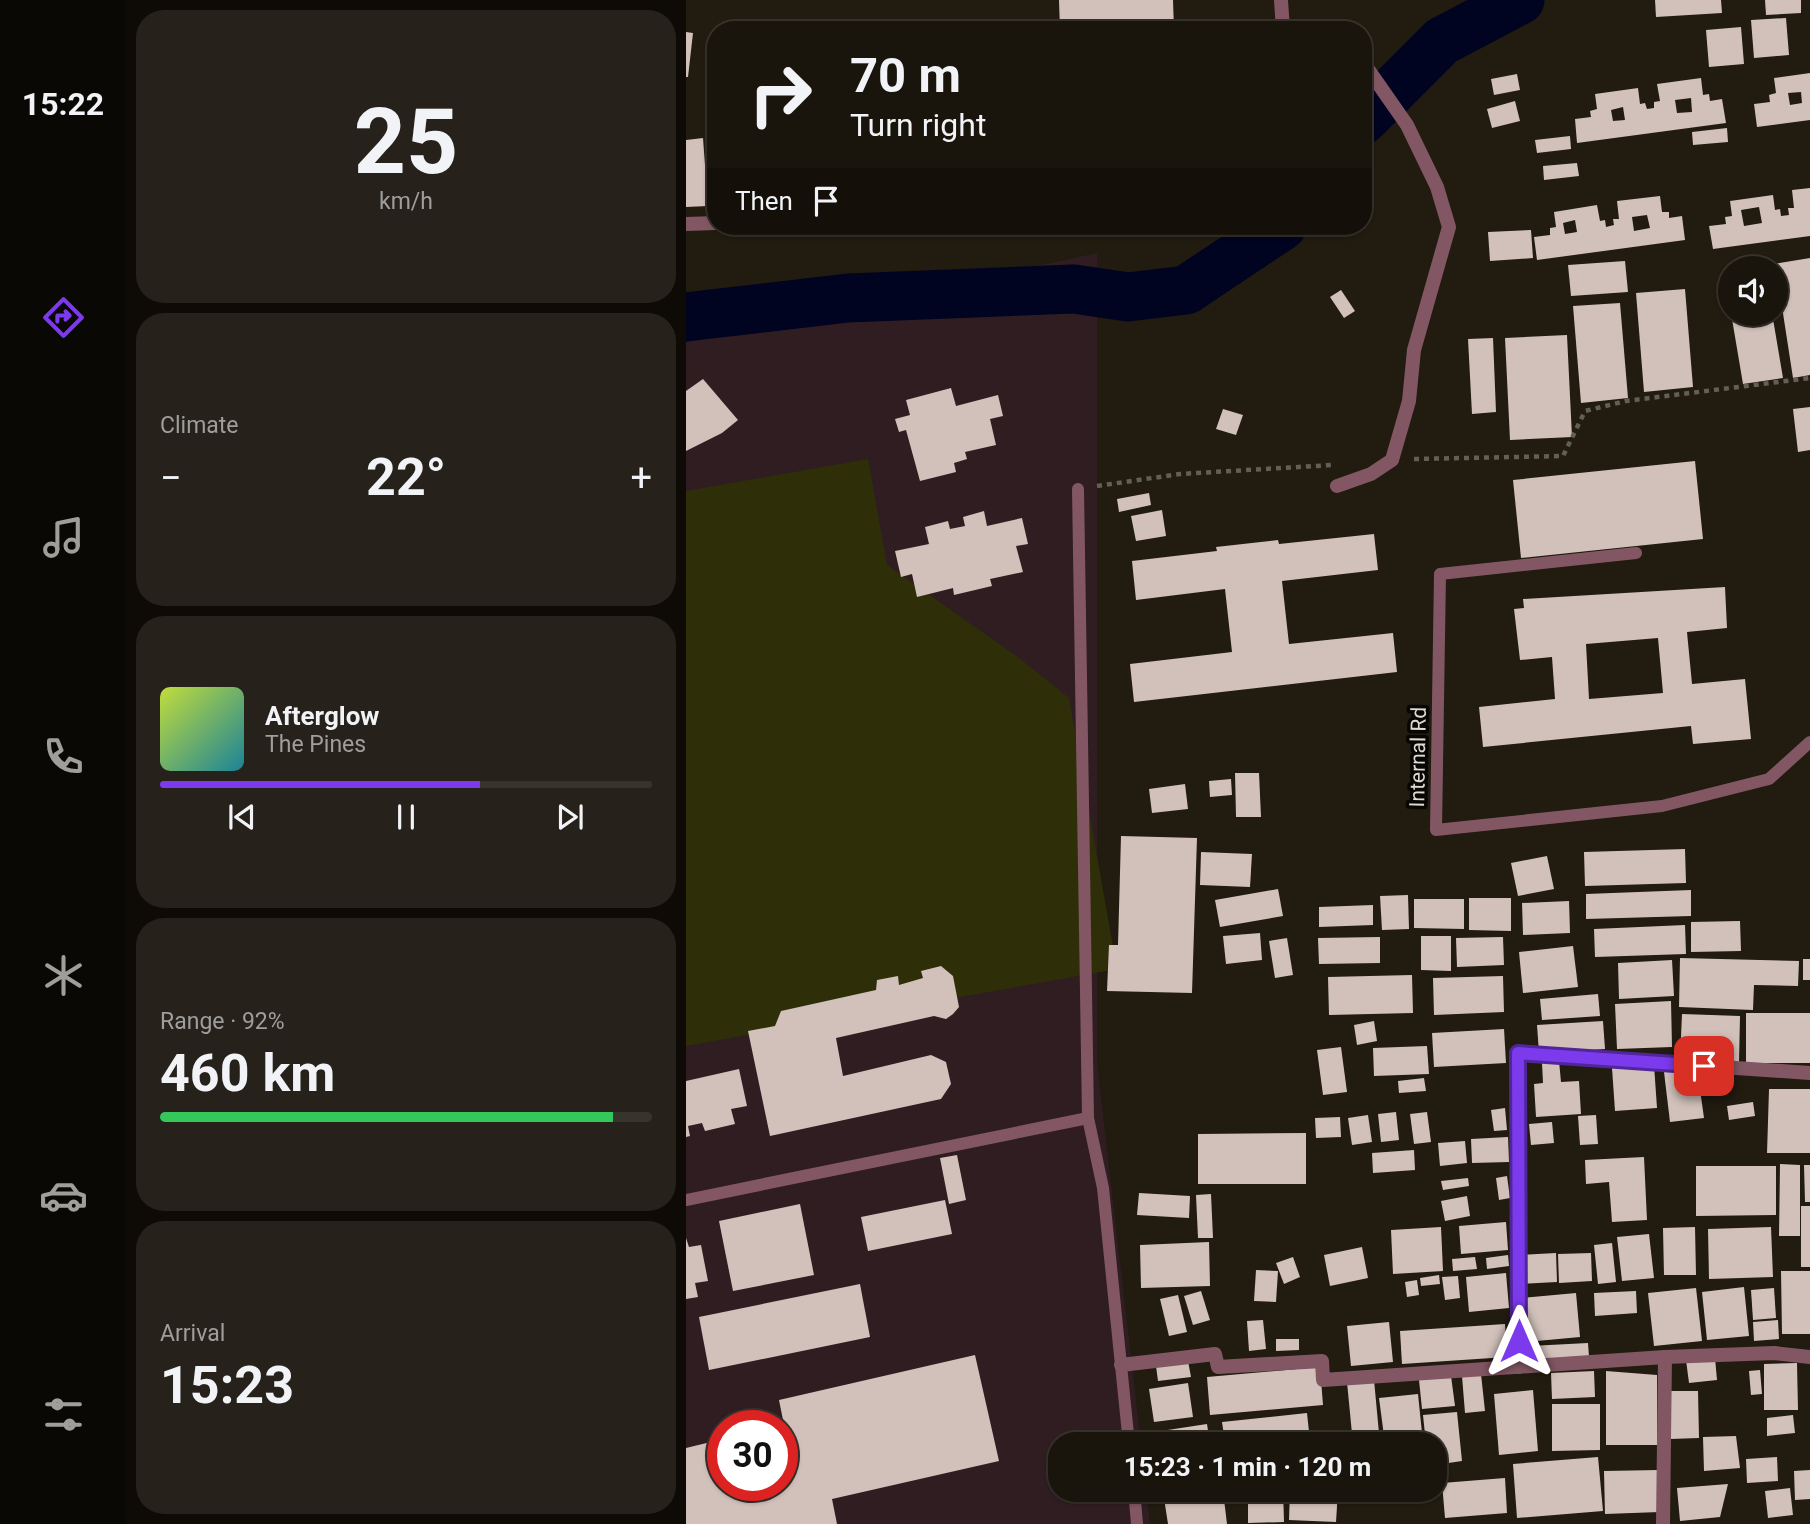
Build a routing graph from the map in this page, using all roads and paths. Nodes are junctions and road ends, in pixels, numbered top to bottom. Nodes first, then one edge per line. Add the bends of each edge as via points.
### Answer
1 (1281, 0) edge
2 (1282, 21) edge
3 (1372, 74) edge
4 (707, 223) edge
5 (686, 224) edge
6 (1810, 378) edge
7 (1392, 460) junction
8 (1337, 465) dead end
9 (1337, 486) dead end
10 (1078, 489) joint
11 (1636, 553) dead end
12 (1810, 742) edge
13 (1810, 1073) edge
14 (1088, 1118) junction
15 (686, 1200) edge
16 (1665, 1357) junction
17 (1810, 1357) edge
18 (1121, 1365) junction
19 (1519, 1367) junction
20 (1128, 1432) edge
21 (1135, 1502) edge
22 (1138, 1524) edge
23 (1663, 1524) edge

1 - 2 street
3 - 7 street via 1406,125 1437,187 1449,227 1414,350 1409,401
4 - 5 street
6 - 7 path via 1626,401 1586,411 1563,456
7 - 9 street via 1371,474
8 - 10 path via 1180,474
10 - 14 lane
11 - 12 lane, Internal Rd via 1440,574 1436,830 1662,806 1769,779
13 - 19 street via 1518,1053
14 - 15 lane
14 - 18 lane via 1103,1188
16 - 17 street via 1774,1353
16 - 19 street
16 - 23 street
18 - 19 street via 1215,1354 1218,1367 1322,1361 1323,1380
18 - 20 lane
21 - 22 lane

